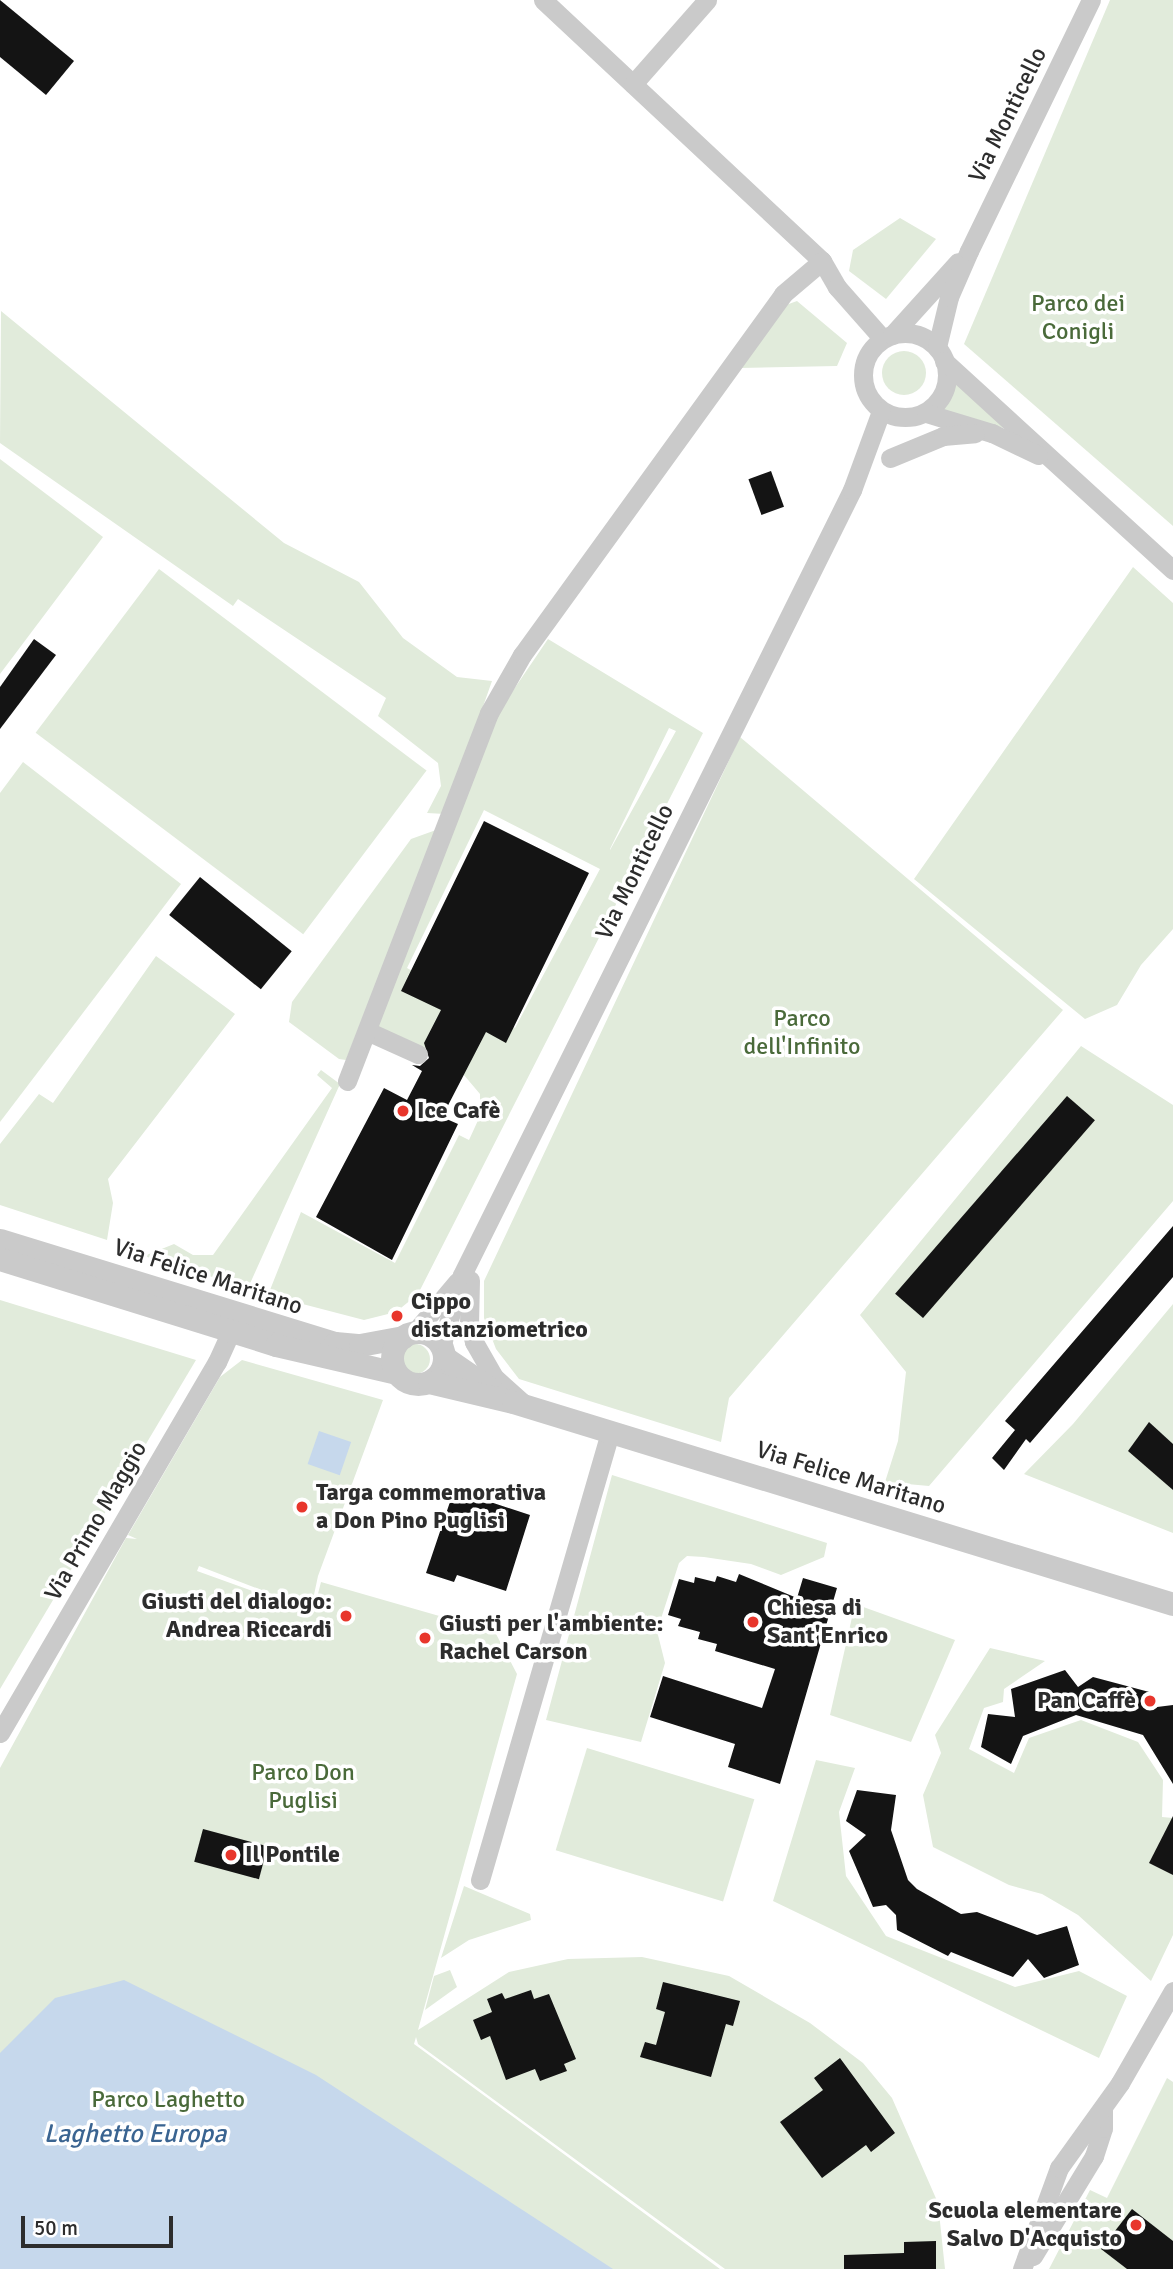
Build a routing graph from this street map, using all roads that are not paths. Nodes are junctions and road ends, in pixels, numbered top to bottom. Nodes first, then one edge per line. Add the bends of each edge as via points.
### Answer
1 (543, 0) edge
2 (707, 0) edge
3 (1091, 0) edge
4 (633, 84) junction
5 (968, 251) junction
6 (821, 261) junction
7 (887, 337) junction
8 (941, 354) junction
9 (881, 411) junction
10 (923, 414) junction
11 (992, 433) junction
12 (890, 458) junction
13 (1057, 466) junction
14 (852, 490) junction
15 (1173, 569) edge
16 (367, 1031) junction
17 (418, 1054) dead end
18 (347, 1081) dead end
19 (492, 1215) junction
20 (0, 1240) edge
21 (0, 1259) edge
22 (462, 1275) junction
23 (235, 1324) junction
24 (408, 1335) junction
25 (442, 1352) junction
26 (396, 1373) junction
27 (429, 1382) junction
28 (521, 1404) junction
29 (610, 1432) junction
30 (1173, 1604) edge
31 (0, 1734) edge
32 (480, 1880) dead end
33 (1171, 2001) edge
34 (1024, 2269) edge

1 - 4 street
2 - 4 street
3 - 5 street, Via Monticello
4 - 6 street
5 - 7 street, Via Monticello
5 - 8 street, Via Monticello via 949,297
6 - 7 street via 837,287
6 - 16 street via 783,294 522,655 489,713
7 - 8 street via 916,334
7 - 9 street via 869,350 863,365 863,386
8 - 10 street via 946,385
8 - 13 street
9 - 10 street via 906,418
9 - 14 street, Via Monticello
10 - 11 street
10 - 12 street, Via Monticello
11 - 12 street via 943,436
11 - 13 street
12 - 14 street, Via Monticello
13 - 15 street
14 - 19 street, Via Monticello
16 - 17 street
16 - 18 street
19 - 22 street, Via Monticello
19 - 28 street via 470,1279 469,1324 494,1377
20 - 23 street, Via Felice Maritano
21 - 23 street, Via Felice Maritano
22 - 24 street, Via Monticello
22 - 25 street, Via Monticello
23 - 24 street, Via Felice Maritano via 348,1346
23 - 26 street, Via Felice Maritano
23 - 31 street, Via Primo Maggio
24 - 25 street via 434,1338
24 - 26 street via 392,1360
25 - 27 street via 442,1368
25 - 28 street, Via Felice Maritano
26 - 27 street via 411,1383
27 - 28 street, Via Felice Maritano
28 - 29 street, Via Felice Maritano
29 - 30 street, Via Felice Maritano
29 - 32 street
33 - 34 street via 1103,2108 1103,2128 1094,2156

